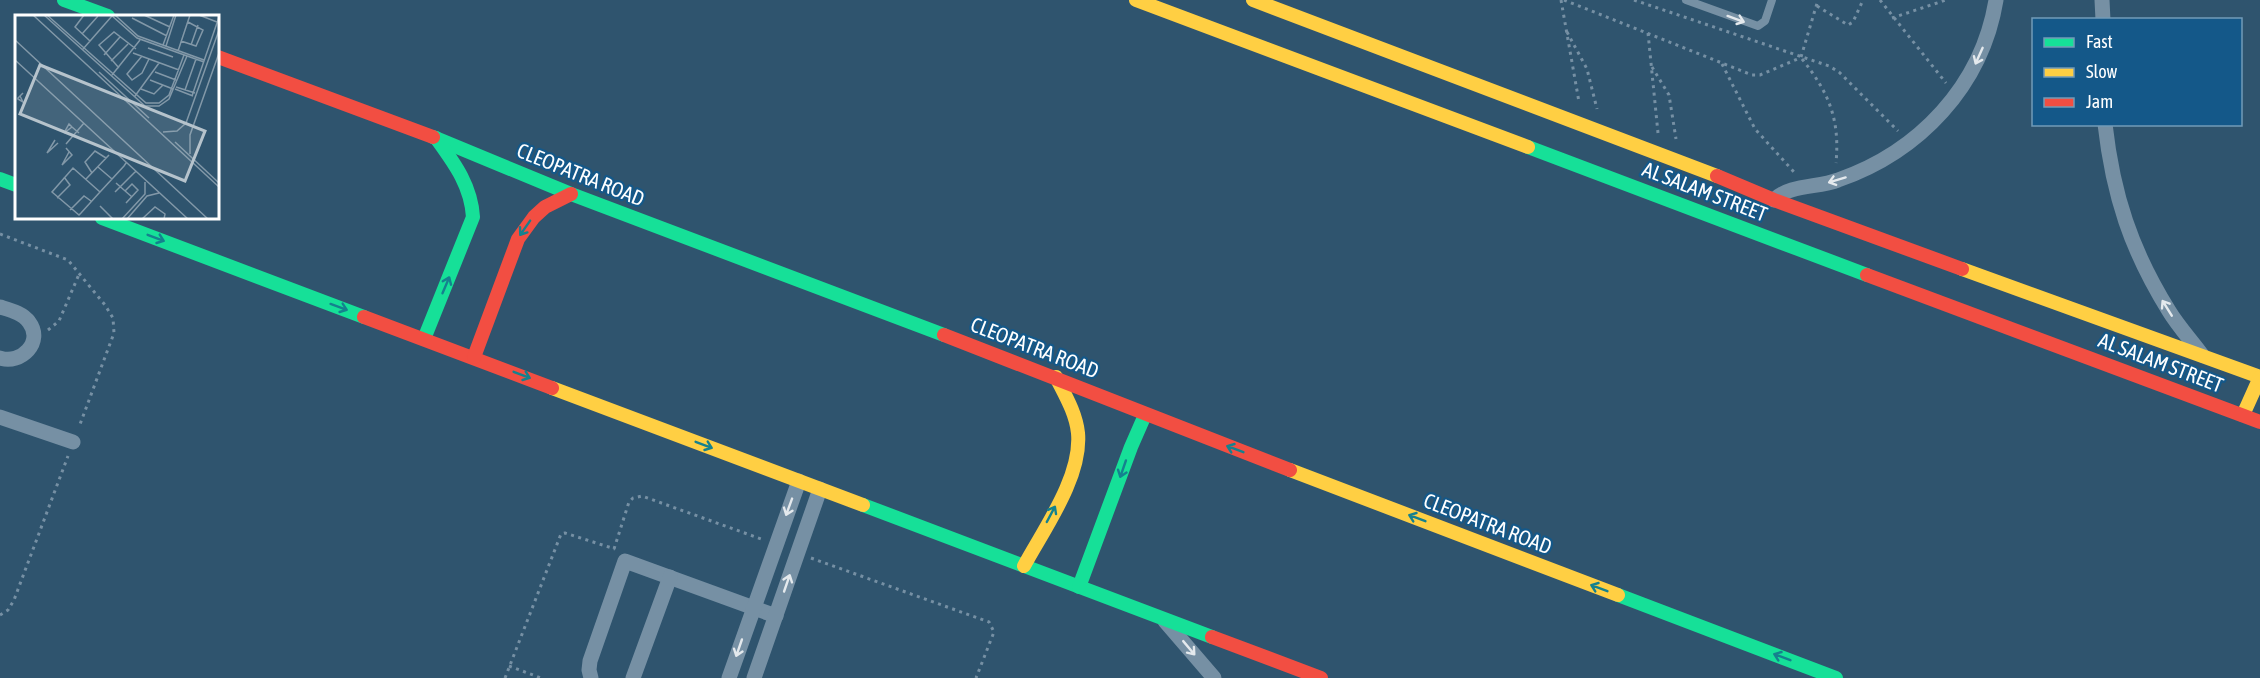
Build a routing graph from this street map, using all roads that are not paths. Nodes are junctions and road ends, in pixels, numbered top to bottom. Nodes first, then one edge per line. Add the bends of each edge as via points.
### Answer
1 (64, 0) edge
2 (1136, 0) edge
3 (1252, 0) edge
4 (1686, 0) edge
5 (1772, 0) edge
6 (1996, 0) edge
7 (2102, 0) edge
8 (105, 15) edge
9 (2103, 18) edge
10 (219, 57) edge
11 (2105, 126) edge
12 (436, 138) junction
13 (0, 179) edge
14 (15, 185) edge
15 (571, 194) junction
16 (1774, 200) junction
17 (105, 219) edge
18 (0, 307) edge
19 (424, 339) junction
20 (2202, 355) junction
21 (474, 357) junction
22 (0, 358) edge
23 (1056, 377) junction
24 (2260, 377) edge
25 (1145, 414) junction
26 (2243, 415) junction
27 (0, 417) edge
28 (2260, 422) edge
29 (73, 442) road end
30 (799, 481) junction
31 (820, 489) junction
32 (1024, 566) junction
33 (670, 578) junction
34 (1079, 587) junction
35 (754, 608) junction
36 (776, 615) junction
37 (1163, 618) junction
38 (591, 678) edge
39 (633, 678) edge
40 (729, 678) edge
41 (754, 678) edge
42 (1214, 678) edge
43 (1322, 678) edge
44 (1836, 678) edge

1 - 8 main road
2 - 26 main road, AL SALAM STREET
3 - 16 main road, AL SALAM STREET
4 -> 5 lane via 1755,26 1765,21
6 -> 16 street via 1973,69 1935,121 1910,143 1870,168 1835,182 1786,191
7 - 9 street
10 - 12 main road, CLEOPATRA ROAD
20 -> 11 street via 2170,313 2143,267 2123,218 2110,167
12 - 15 main road, CLEOPATRA ROAD
19 -> 12 main road via 473,217 474,202
13 - 14 main road
15 -> 21 main road via 545,207 522,233
15 - 23 main road, CLEOPATRA ROAD
16 - 20 main road, AL SALAM STREET
17 -> 19 main road
18 - 22 street via 20,314 34,332 33,344 26,354 16,359
19 - 21 main road
20 - 24 main road, AL SALAM STREET
21 -> 30 main road
23 - 25 main road, CLEOPATRA ROAD
32 -> 23 main road via 1070,478 1076,458 1076,426
24 - 26 main road
25 -> 34 main road
44 -> 25 main road, CLEOPATRA ROAD
26 - 28 main road, AL SALAM STREET
27 - 29 street
30 - 31 main road
30 -> 35 street
31 - 32 main road
36 -> 31 street
32 - 34 main road
33 - 35 street
33 - 38 street via 625,561 590,661
33 - 39 street
34 - 37 main road
35 - 36 street
35 -> 40 street
36 - 41 street
37 -> 42 street
37 - 43 main road

